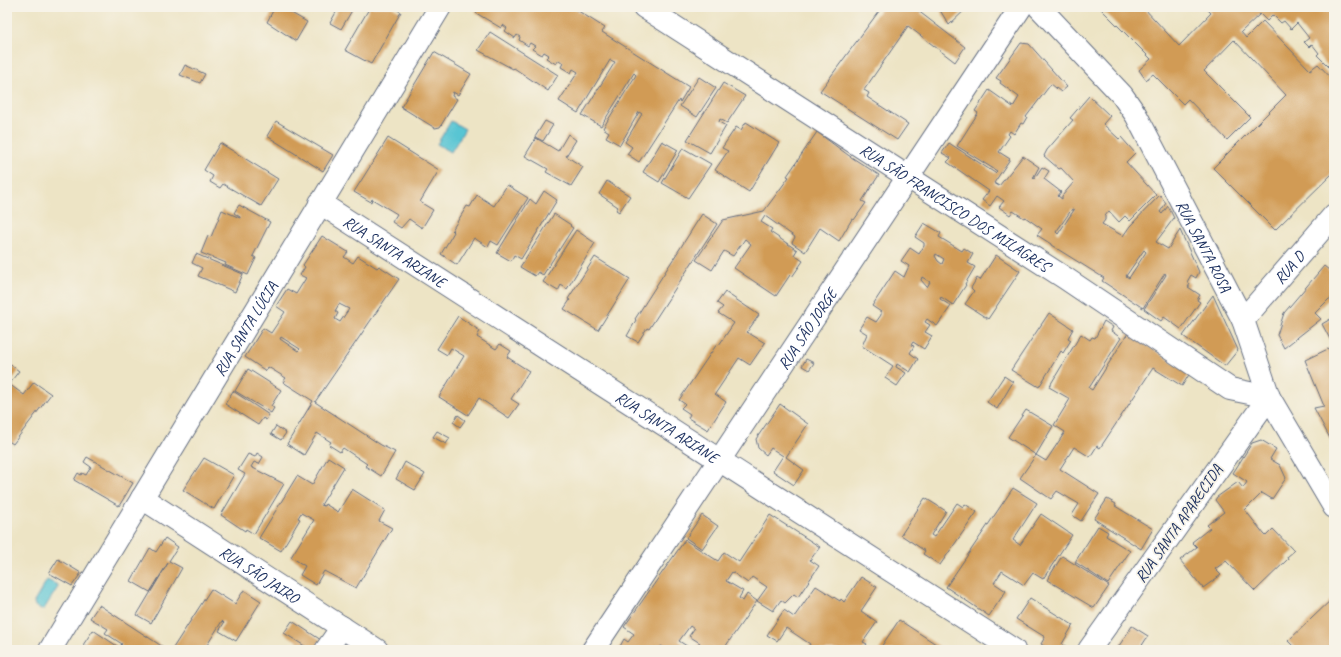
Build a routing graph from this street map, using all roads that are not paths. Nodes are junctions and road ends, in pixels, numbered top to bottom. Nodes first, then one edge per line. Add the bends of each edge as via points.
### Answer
1 (440, 7) edge
2 (644, 7) edge
3 (1021, 7) edge
4 (1040, 7) edge
5 (908, 177) junction
6 (320, 203) junction
7 (1334, 215) edge
8 (1243, 320) junction
9 (1269, 397) junction
10 (719, 460) junction
11 (142, 498) junction
12 (1334, 507) edge
13 (342, 627) junction
14 (50, 650) edge
15 (326, 650) edge
16 (377, 650) edge
17 (593, 650) edge
18 (1014, 650) edge
19 (1089, 650) edge

1 - 6 street, RUA SANTA LÚCIA
2 - 5 street, RUA SÃO FRANCISCO DOS MILAGRES
3 - 5 street, RUA SÃO JORGE
4 - 8 street, RUA SANTA ROSA via 1122,95 1136,115
5 - 9 street, RUA SÃO FRANCISCO DOS MILAGRES via 1230,389
5 - 10 street, RUA SÃO JORGE
6 - 10 street, RUA SANTA ARIANE
6 - 11 street, RUA SANTA LÚCIA
7 - 8 street, RUA D
8 - 9 street, RUA SANTA ROSA
9 - 12 street, RUA SANTA ROSA
9 - 19 street, RUA SANTA APARECIDA
10 - 17 street, RUA SÃO JORGE
10 - 18 street, RUA SANTA ARIANE
11 - 13 street, RUA SÃO JAIRO
11 - 14 street, RUA SANTA LÚCIA
13 - 15 street
13 - 16 street, RUA SÃO JAIRO

